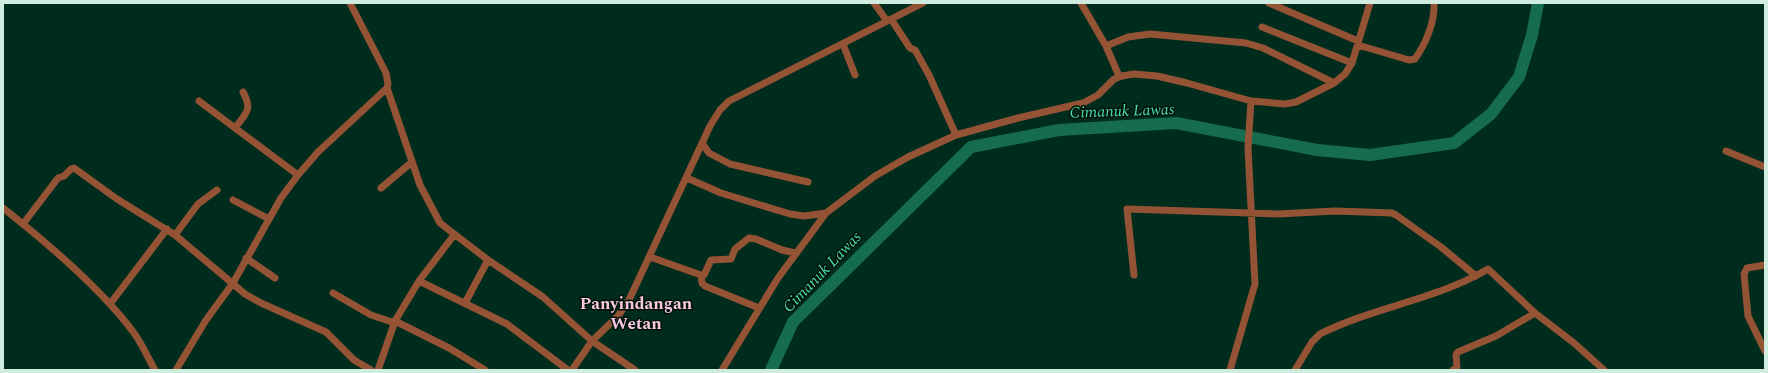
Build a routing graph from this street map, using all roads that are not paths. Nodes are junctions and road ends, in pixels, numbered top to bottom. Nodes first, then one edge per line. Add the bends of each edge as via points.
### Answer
1 (350, 3) edge
2 (874, 3) edge
3 (923, 3) edge
4 (1081, 3) edge
5 (1269, 3) edge
6 (1370, 3) edge
7 (1434, 3) edge
8 (889, 20) junction
9 (1262, 27) dead end
10 (1358, 43) junction
11 (843, 44) junction
12 (1106, 46) junction
13 (1352, 63) junction
14 (855, 75) dead end
15 (1119, 76) junction
16 (1334, 83) junction
17 (387, 88) junction
18 (243, 92) dead end
19 (199, 101) dead end
20 (1250, 101) junction
21 (235, 128) junction
22 (956, 135) junction
23 (702, 143) junction
24 (1726, 151) dead end
25 (412, 162) junction
26 (1765, 167) edge
27 (298, 175) junction
28 (687, 178) junction
29 (808, 182) dead end
30 (381, 188) dead end
31 (217, 190) dead end
32 (233, 200) dead end
33 (3, 208) edge
34 (1251, 212) junction
35 (826, 213) junction
36 (269, 219) junction
37 (23, 224) junction
38 (166, 229) junction
39 (454, 234) junction
40 (175, 235) junction
41 (795, 253) junction
42 (650, 257) junction
43 (246, 258) junction
44 (488, 260) junction
45 (1765, 265) edge
46 (701, 275) junction
47 (1134, 275) dead end
48 (1476, 276) junction
49 (275, 278) dead end
50 (419, 281) junction
51 (233, 283) junction
52 (333, 293) dead end
53 (465, 303) junction
54 (110, 304) junction
55 (758, 308) junction
56 (1535, 314) junction
57 (395, 322) junction
58 (592, 341) junction
59 (1765, 351) edge
60 (155, 370) edge
61 (176, 370) edge
62 (371, 370) edge
63 (378, 370) edge
64 (485, 370) edge
65 (568, 370) edge
66 (572, 370) edge
67 (635, 370) edge
68 (722, 370) edge
69 (1230, 370) edge
70 (1295, 370) edge
71 (1453, 370) edge
72 (1604, 370) edge

1 - 17 street via 386,74
2 - 8 street
3 - 8 street
4 - 12 street
5 - 10 street
6 - 10 street
7 - 10 street via 1435,13 1427,37 1415,59 1409,60
8 - 11 street
8 - 22 street via 910,48 915,50
9 - 13 street
10 - 13 street
11 - 14 street
11 - 23 street via 729,101 717,115
12 - 15 street
12 - 16 street via 1128,37 1150,34 1246,43 1263,48
13 - 16 street
15 - 20 street via 1156,76
15 - 22 street via 1101,93 1083,103
16 - 20 street via 1296,102
17 - 25 street
17 - 27 street via 318,152
18 - 21 street via 249,108
19 - 21 street
20 - 34 street via 1248,148
21 - 27 street
22 - 35 street via 908,157 876,176
23 - 28 street
23 - 29 street via 709,153 730,164
24 - 26 street
25 - 30 street
25 - 39 street via 433,213 440,223
27 - 36 street
28 - 35 street via 721,193 790,214 804,216
28 - 42 street
31 - 40 street via 198,204
32 - 36 street
33 - 37 street
34 - 47 street via 1127,209
34 - 48 street via 1392,213 1441,247
34 - 69 street via 1255,284
35 - 41 street
36 - 43 street
37 - 38 street via 58,178 73,168
37 - 54 street
38 - 40 street
38 - 54 street
39 - 44 street
39 - 50 street
40 - 51 street
41 - 46 street via 748,238 735,249 732,259 711,260
41 - 55 street
42 - 46 street
42 - 58 street via 623,310
43 - 49 street
43 - 51 street
44 - 53 street
44 - 58 street via 543,297
45 - 59 street via 1747,268 1744,274 1748,316
46 - 55 street via 705,286
48 - 56 street via 1488,269
48 - 70 street via 1320,334 1312,342
50 - 53 street
50 - 57 street
51 - 61 street via 202,326
51 - 62 street via 245,294 262,303 326,332 354,360
52 - 57 street via 371,315
53 - 65 street via 507,324
54 - 60 street via 134,334
55 - 68 street
56 - 71 street via 1496,336 1458,352 1457,368
56 - 72 street via 1574,343
57 - 63 street
57 - 64 street via 449,348
58 - 66 street
58 - 67 street

